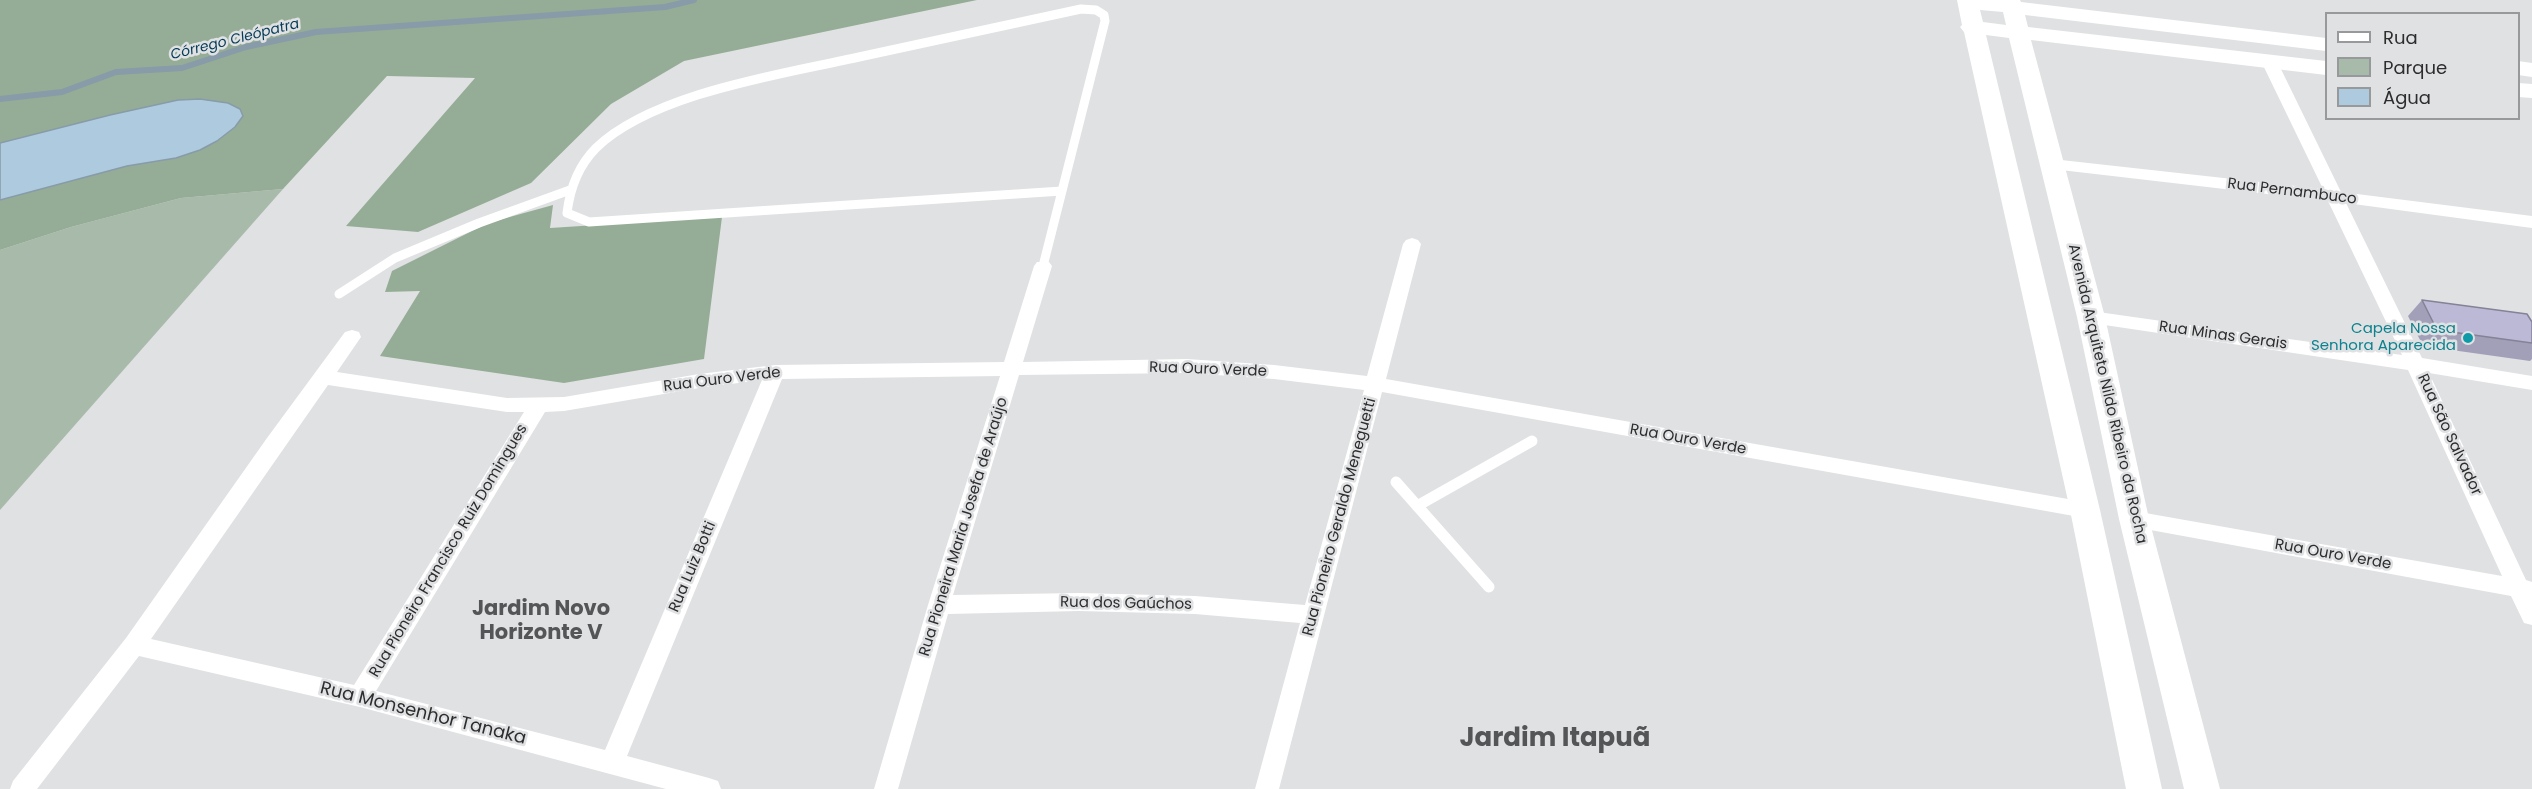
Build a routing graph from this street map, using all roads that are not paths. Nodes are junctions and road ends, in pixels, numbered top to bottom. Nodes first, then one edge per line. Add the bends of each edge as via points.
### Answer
1 (2010, 3) edge
2 (1968, 9) edge
3 (2019, 31) junction
4 (2325, 44) edge
5 (2269, 62) junction
6 (2325, 68) edge
7 (2052, 164) junction
8 (570, 190) junction
9 (1062, 190) junction
10 (2334, 196) junction
11 (2532, 222) edge
12 (1412, 244) dead end
13 (1043, 266) joint
14 (339, 294) dead end
15 (2091, 317) junction
16 (352, 338) dead end
17 (2415, 363) junction
18 (1012, 368) junction
19 (775, 372) junction
20 (324, 377) junction
21 (2532, 383) edge
22 (1376, 384) junction
23 (538, 406) junction
24 (1532, 441) dead end
25 (1396, 482) dead end
26 (1417, 506) junction
27 (2085, 510) junction
28 (2134, 519) junction
29 (1489, 587) dead end
30 (2525, 589) edge
31 (939, 605) junction
32 (1313, 615) junction
33 (2532, 616) edge
34 (134, 645) junction
35 (360, 697) junction
36 (612, 762) junction
37 (22, 789) edge
38 (709, 789) edge
39 (886, 789) edge
40 (1267, 789) edge
41 (2144, 789) edge
42 (2202, 789) edge

1 - 2 main road
1 - 3 main road, Avenida Arquiteto Nildo Ribeiro da Rocha
1 - 4 main road
2 - 3 main road
2 - 27 main road
3 - 5 main road
3 - 7 main road, Avenida Arquiteto Nildo Ribeiro da Rocha
5 - 6 main road
5 - 10 street, Rua São Salvador
7 - 10 street, Rua Pernambuco
7 - 15 main road, Avenida Arquiteto Nildo Ribeiro da Rocha
8 - 9 lane via 567,213 589,222
8 - 9 lane via 585,160 603,143 627,127 697,96 1088,9 1104,15 1105,21
8 - 14 lane via 413,250
9 - 13 lane
10 - 11 street, Rua Pernambuco
10 - 17 street, Rua São Salvador
12 - 22 street, Rua Pioneiro Geraldo Meneguetti
13 - 18 street, Rua Pioneira Maria Josefa de Araújo
15 - 17 street, Rua Minas Gerais
15 - 28 main road, Avenida Arquiteto Nildo Ribeiro da Rocha
16 - 20 street
17 - 21 street, Rua Minas Gerais
17 - 30 street, Rua São Salvador
18 - 19 street, Rua Ouro Verde
18 - 22 street, Rua Ouro Verde via 1187,366
18 - 31 street, Rua Pioneira Maria Josefa de Araújo
19 - 23 street, Rua Ouro Verde
19 - 36 street, Rua Luiz Botti
20 - 23 street, Rua Ouro Verde via 507,405
20 - 34 street
22 - 27 street, Rua Ouro Verde
22 - 32 street, Rua Pioneiro Geraldo Meneguetti
23 - 35 street, Rua Pioneiro Francisco Ruiz Domingues
24 - 26 lane
25 - 26 lane
26 - 29 lane
27 - 41 main road
28 - 30 street, Rua Ouro Verde
28 - 42 main road, Avenida Arquiteto Nildo Ribeiro da Rocha
30 - 33 street, Rua São Salvador
31 - 32 street, Rua dos Gaúchos via 1195,605
31 - 39 street, Rua Pioneira Maria Josefa de Araújo
32 - 40 street, Rua Pioneiro Geraldo Meneguetti
34 - 35 street, Rua Monsenhor Tanaka
34 - 37 street
35 - 36 street, Rua Monsenhor Tanaka
36 - 38 street, Rua Monsenhor Tanaka

